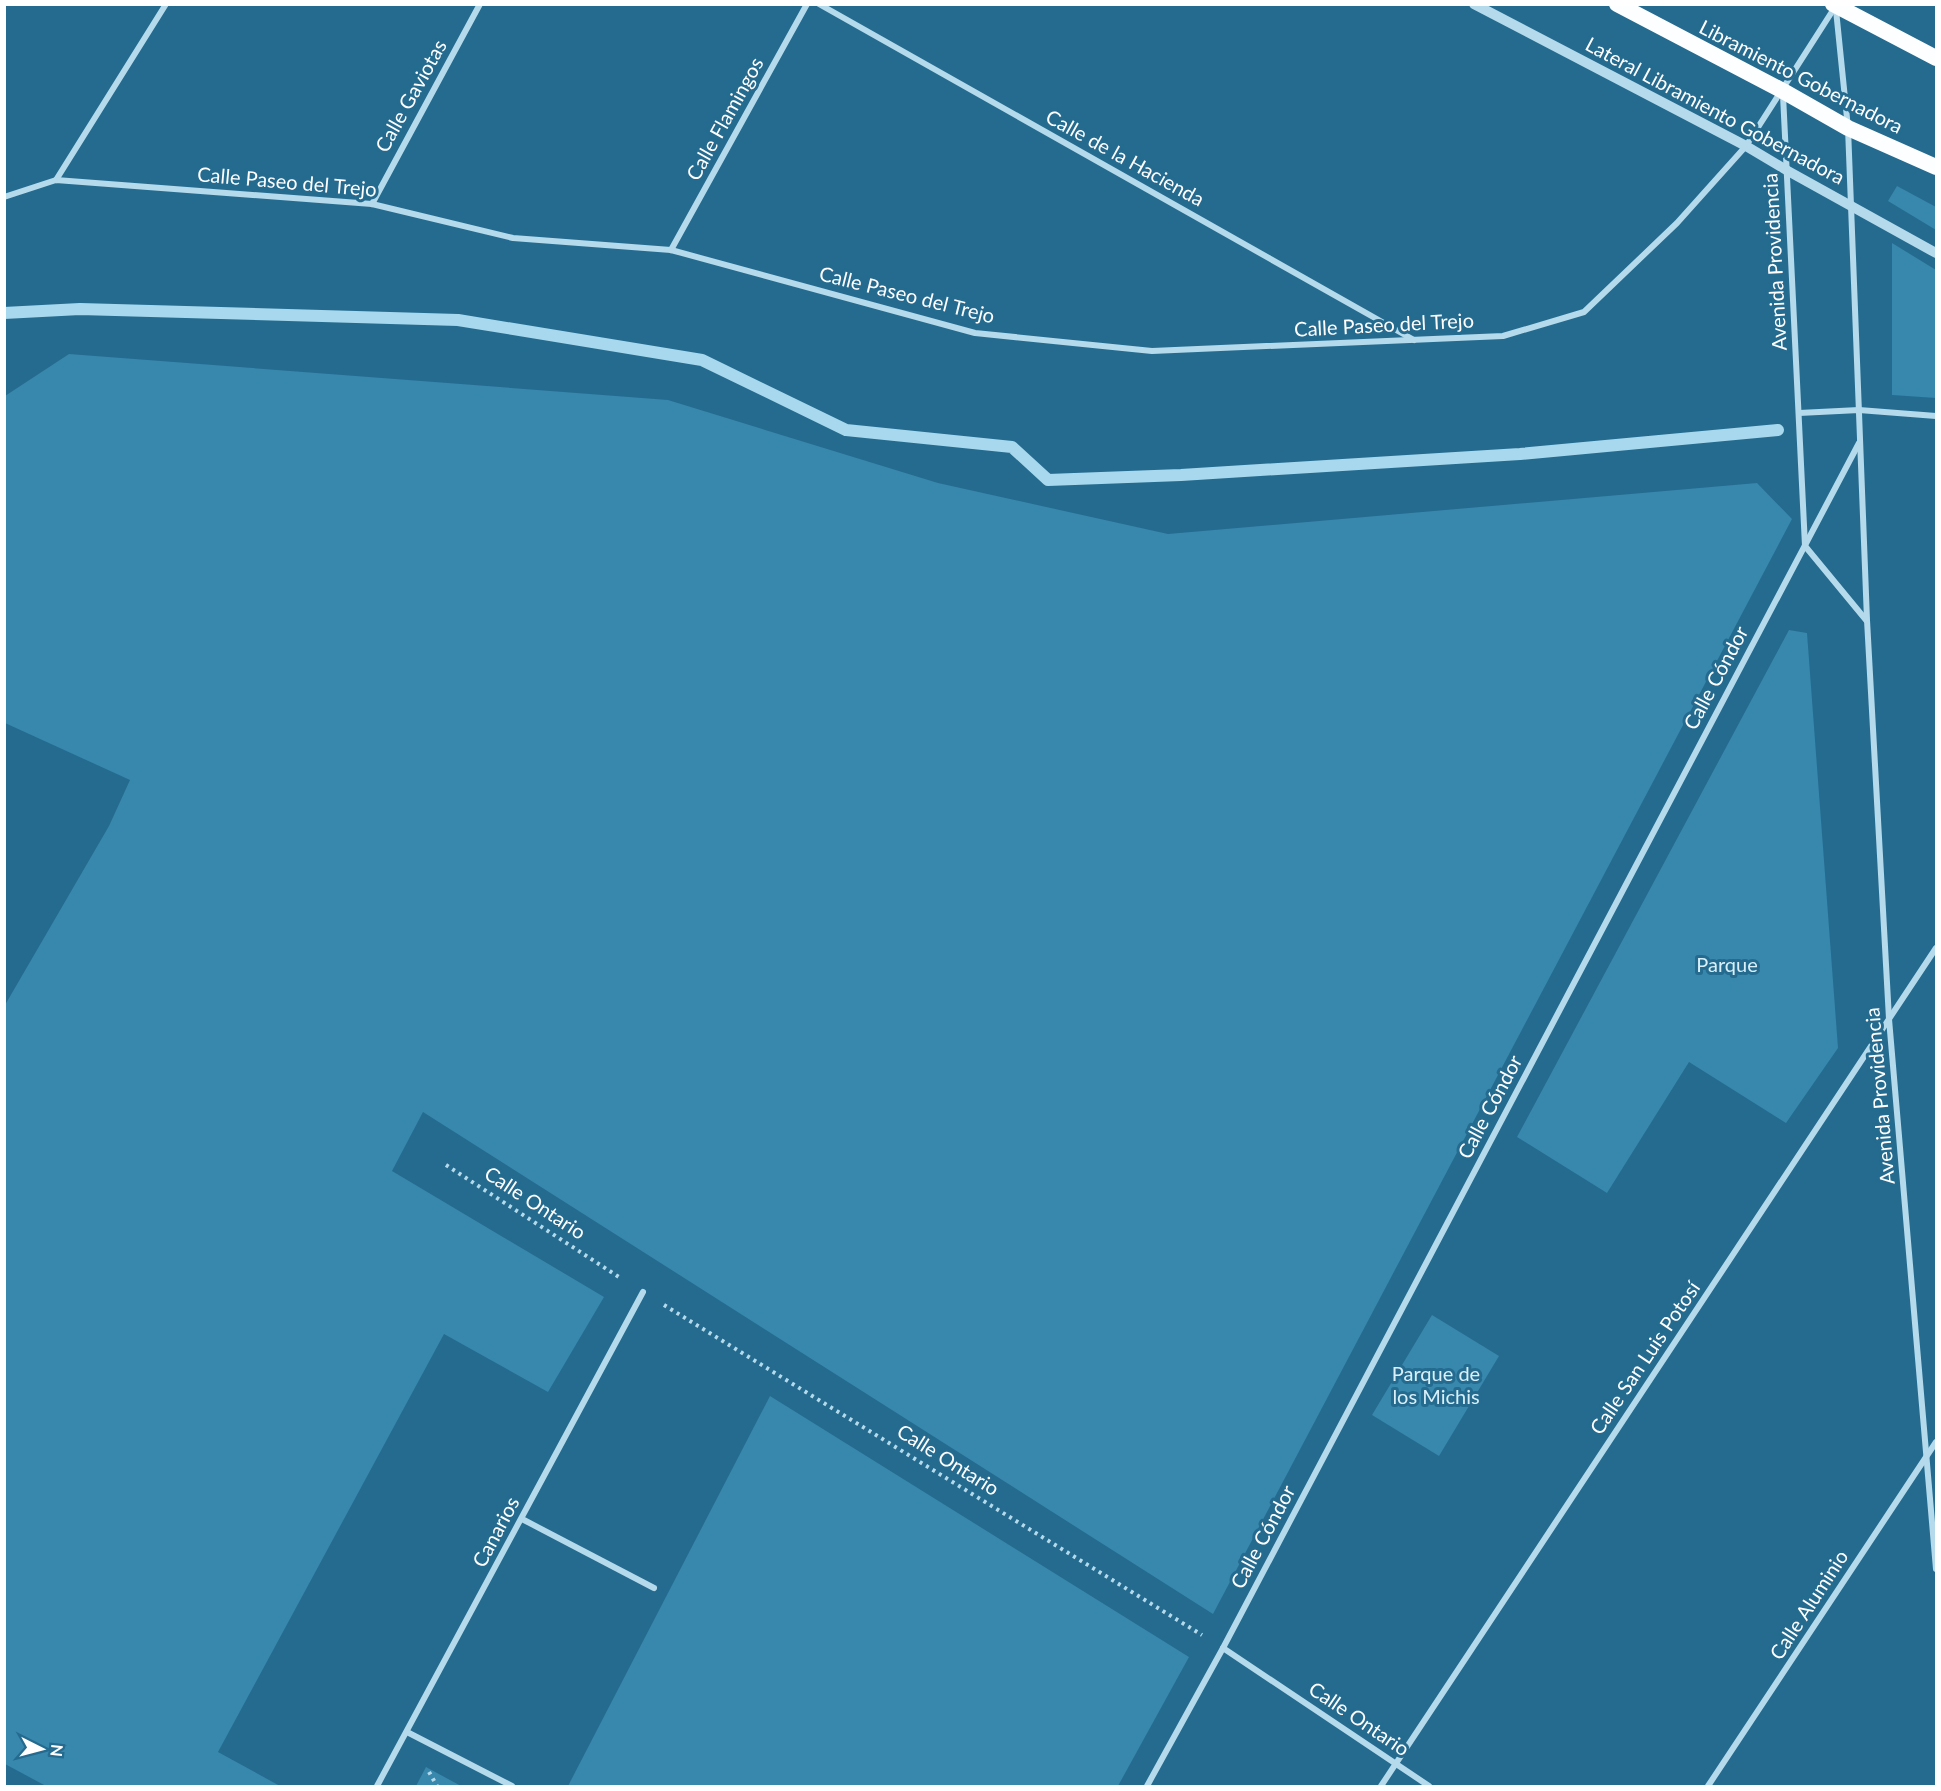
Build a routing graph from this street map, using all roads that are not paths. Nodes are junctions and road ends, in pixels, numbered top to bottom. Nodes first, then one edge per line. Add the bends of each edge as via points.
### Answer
1 (166, 4) edge
2 (480, 4) edge
3 (807, 4) edge
4 (819, 4) edge
5 (1474, 4) edge
6 (1617, 4) edge
7 (1835, 5) edge
8 (1936, 58) edge
9 (1783, 91) junction
10 (1848, 128) junction
11 (1746, 146) junction
12 (1936, 167) edge
13 (1788, 171) junction
14 (56, 180) junction
15 (4, 197) edge
16 (372, 204) junction
17 (1850, 204) junction
18 (671, 250) junction
19 (1936, 253) edge
20 (1415, 340) junction
21 (1859, 410) junction
22 (1799, 413) junction
23 (1936, 416) edge
24 (1859, 443) junction
25 (1805, 546) junction
26 (1867, 620) junction
27 (1936, 948) edge
28 (1889, 1019) junction
29 (643, 1292) road end
30 (1936, 1442) edge
31 (1928, 1455) junction
32 (522, 1519) junction
33 (1936, 1569) edge
34 (654, 1588) dead end
35 (1223, 1648) junction
36 (407, 1732) junction
37 (1396, 1764) junction
38 (378, 1786) edge
39 (512, 1786) edge
40 (1147, 1786) edge
41 (1381, 1786) edge
42 (1429, 1786) edge
43 (1708, 1786) edge

1 - 14 street
2 - 16 street, Calle Gaviotas
3 - 18 street, Calle Flamingos
4 - 20 street, Calle de la Hacienda
5 - 11 street, Lateral Libramiento Gobernadora
6 - 9 highway, Libramiento Gobernadora
7 - 8 highway
7 - 9 street
7 - 10 street, Avenida Providencia
9 - 10 highway, Libramiento Gobernadora
9 - 11 street, Calle Paseo del Trejo
9 - 13 street, Avenida Providencia
10 - 12 highway, Libramiento Gobernadora
10 - 17 street, Avenida Providencia
11 - 13 street, Lateral Libramiento Gobernadora
11 - 20 street, Calle Paseo del Trejo via 1677,223 1584,312 1503,336
13 - 17 street, Lateral Libramiento Gobernadora
13 - 22 street, Avenida Providencia
14 - 15 street, Calle Paseo del Trejo
14 - 16 street, Calle Paseo del Trejo
16 - 18 street, Calle Paseo del Trejo via 513,238
17 - 19 street, Lateral Libramiento Gobernadora
17 - 21 street, Avenida Providencia
18 - 20 street, Calle Paseo del Trejo via 975,333 1152,351
21 - 22 street
21 - 23 street
21 - 24 street, Avenida Providencia
22 - 25 street, Avenida Providencia
24 - 25 street, Calle Cóndor
24 - 26 street, Avenida Providencia
25 - 26 street
25 - 35 street, Calle Cóndor
26 - 28 street, Avenida Providencia
27 - 28 street, Calle San Luis Potosí
28 - 31 street, Avenida Providencia
28 - 37 street, Calle San Luis Potosí
29 - 32 street, Canarios
30 - 31 street, Calle Aluminio
31 - 33 street, Avenida Providencia
31 - 43 street, Calle Aluminio
32 - 34 street
32 - 36 street, Canarios
35 - 37 street, Calle Ontario
35 - 40 street, Calle Cóndor
36 - 38 street, Canarios
36 - 39 street
37 - 41 street, Calle San Luis Potosí
37 - 42 street, Calle Ontario

